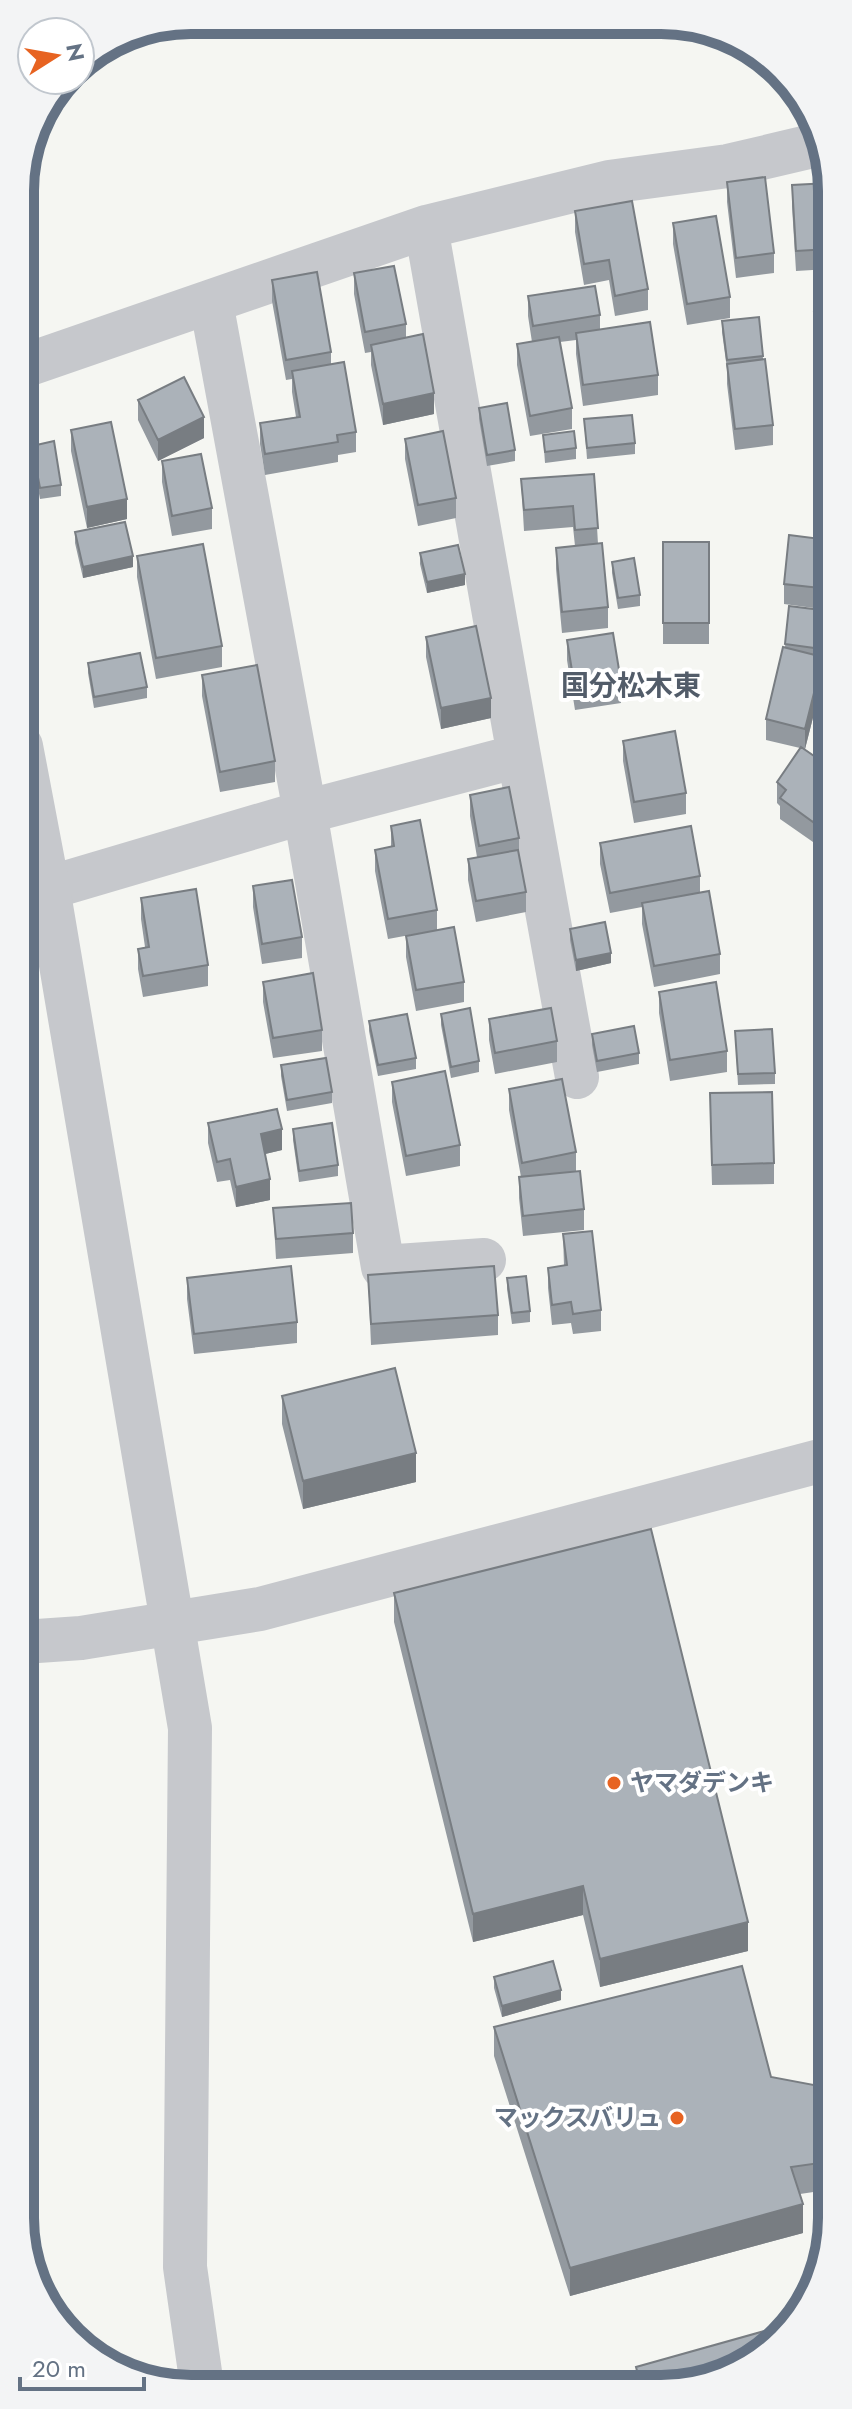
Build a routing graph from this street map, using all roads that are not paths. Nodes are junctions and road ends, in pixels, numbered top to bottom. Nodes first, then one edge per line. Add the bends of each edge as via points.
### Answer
1 (812, 146) edge
2 (426, 227) junction
3 (211, 302) junction
4 (34, 363) edge
5 (519, 756) junction
6 (305, 812) junction
7 (34, 814) edge
8 (48, 888) junction
9 (577, 1077) dead end
10 (484, 1260) dead end
11 (818, 1461) edge
12 (171, 1624) junction
13 (34, 1641) edge
14 (200, 2375) edge

1 - 2 street via 728,166 609,182
2 - 3 street
2 - 5 street
3 - 4 street
3 - 6 street
5 - 6 street
5 - 9 street
6 - 8 street
6 - 10 street via 383,1267
7 - 8 street
8 - 12 street
11 - 12 street via 260,1609
12 - 13 street
12 - 14 street via 190,1728 185,2267

